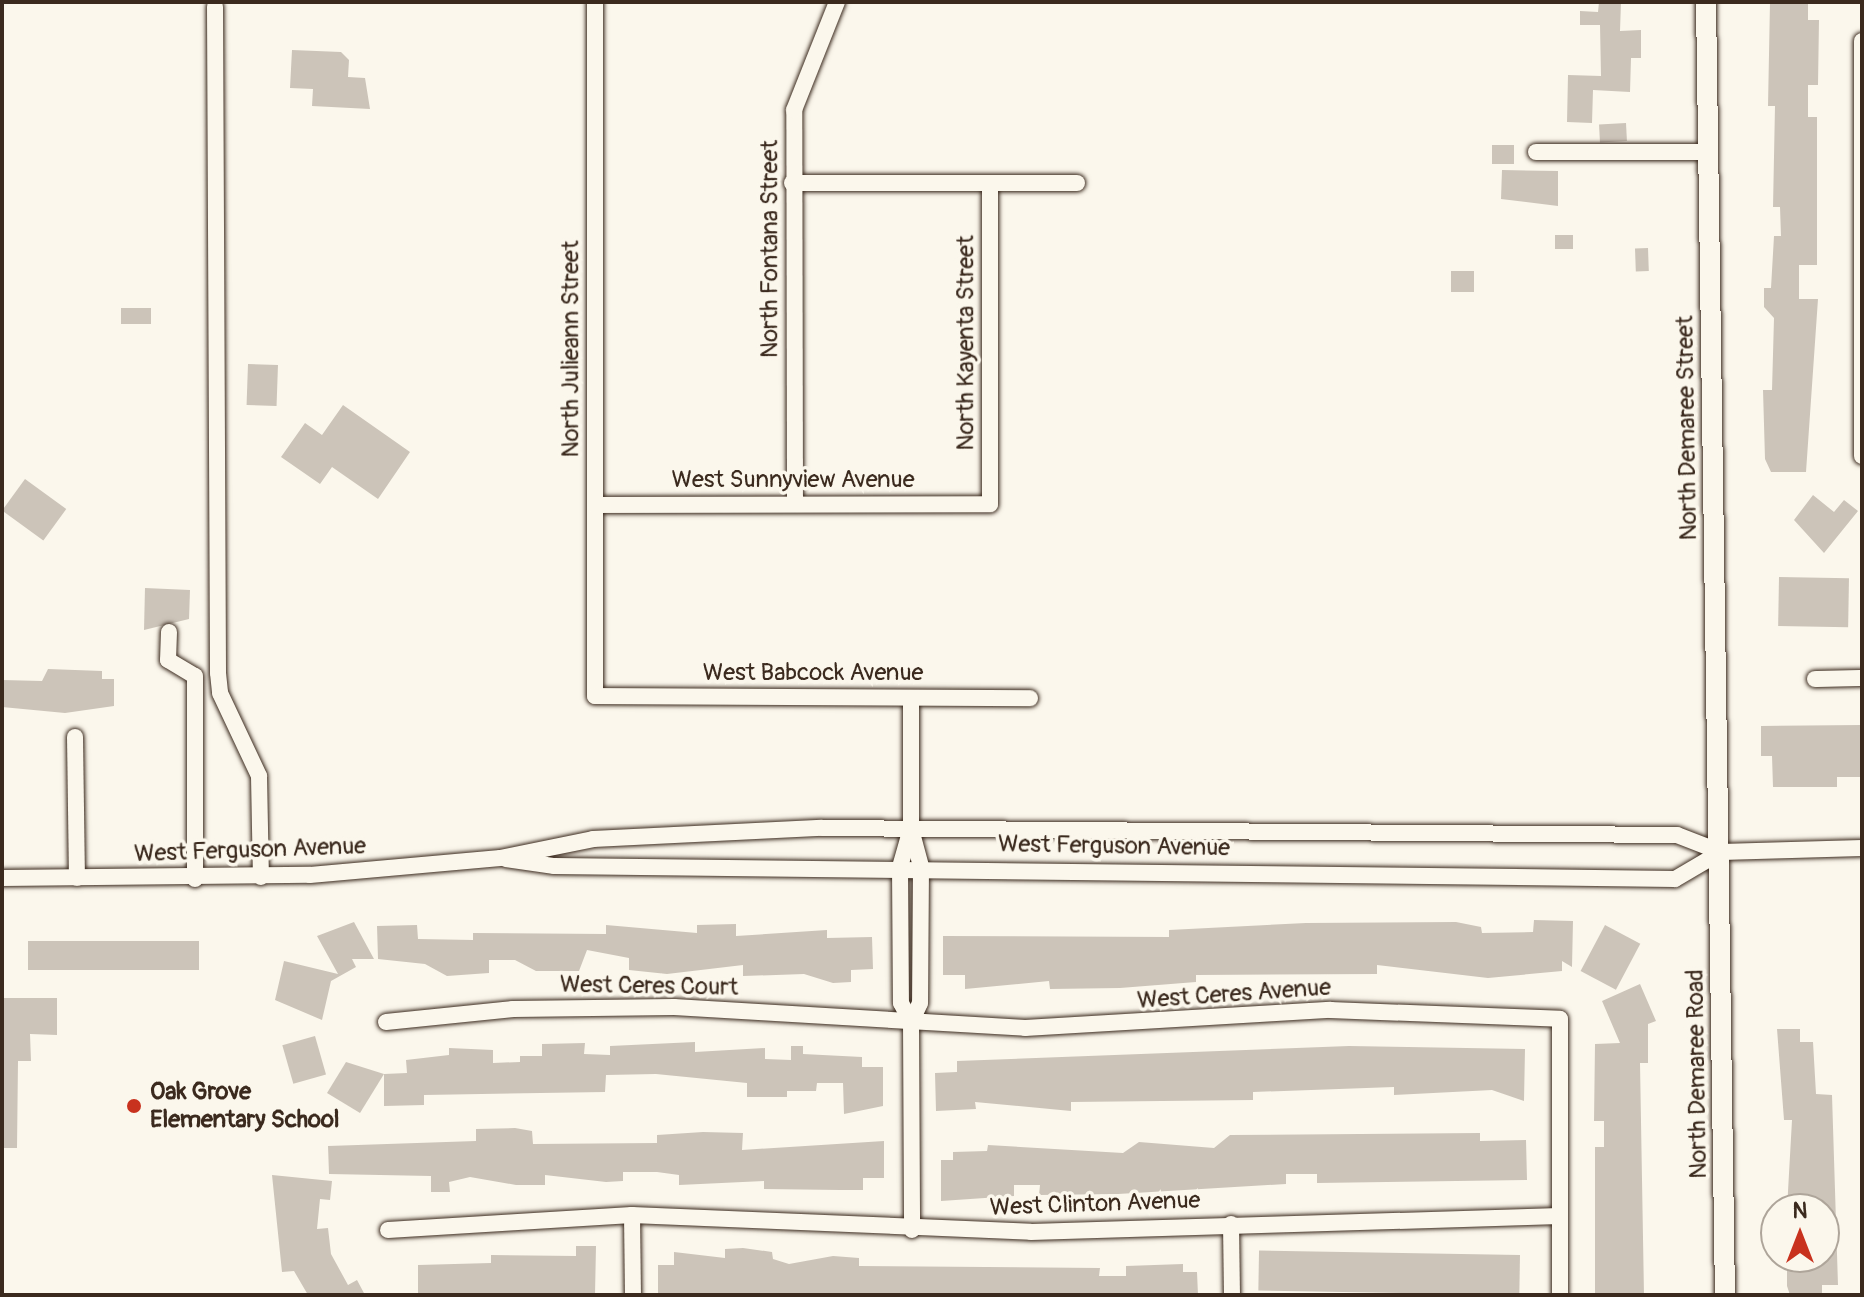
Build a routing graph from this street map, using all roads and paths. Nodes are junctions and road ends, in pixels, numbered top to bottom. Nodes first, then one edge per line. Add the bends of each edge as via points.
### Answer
1 (595, 2) edge
2 (837, 2) edge
3 (1706, 2) edge
4 (215, 7) dead end
5 (1862, 41) edge
6 (1536, 152) dead end
7 (1708, 152) junction
8 (792, 183) junction
9 (990, 183) junction
10 (1077, 183) dead end
11 (1860, 240) edge
12 (1860, 456) edge
13 (795, 504) junction
14 (990, 504) joint
15 (595, 505) junction
16 (169, 632) dead end
17 (1862, 678) edge
18 (1815, 679) dead end
19 (595, 696) joint
20 (911, 698) junction
21 (1030, 698) dead end
22 (75, 737) dead end
23 (911, 829) junction
24 (1862, 848) edge
25 (1721, 852) junction
26 (500, 858) junction
27 (900, 867) junction
28 (921, 867) junction
29 (261, 877) junction
30 (2, 878) edge
31 (77, 878) junction
32 (195, 879) junction
33 (386, 1022) dead end
34 (911, 1022) junction
35 (632, 1215) junction
36 (1560, 1216) junction
37 (1231, 1224) junction
38 (388, 1230) dead end
39 (912, 1230) junction
40 (633, 1295) edge
41 (1232, 1295) edge
42 (1560, 1295) edge
43 (1725, 1295) edge

1 - 15 street, North Julieann Street
2 - 8 street, North Fontana Street via 800,82
3 - 7 main road, North Demaree Street
4 - 29 street via 218,673 220,693 259,776
5 - 11 street
6 - 7 street
7 - 25 main road, North Demaree Street
8 - 9 street
8 - 13 street, North Fontana Street
9 - 10 street
9 - 14 street, North Kayenta Street
11 - 12 street
13 - 14 street, West Sunnyview Avenue
13 - 15 street, West Sunnyview Avenue
15 - 19 street, North Julieann Street
16 - 32 street via 168,660 195,676
17 - 18 street
19 - 20 street, West Babcock Avenue
20 - 21 street, West Babcock Avenue
20 - 23 street
22 - 31 street
23 - 25 street, West Ferguson Avenue via 1677,835
23 - 26 street, West Ferguson Avenue via 632,835 550,843
23 - 27 street
23 - 28 street
24 - 25 street, West Ferguson Avenue
25 - 28 street, West Ferguson Avenue via 1675,879
25 - 43 main road, North Demaree Road
26 - 27 street, West Ferguson Avenue via 554,866
26 - 29 street, West Ferguson Avenue
27 - 28 street, West Ferguson Avenue
27 - 34 street via 901,1003
28 - 34 street via 920,1003
29 - 32 street, West Ferguson Avenue
30 - 31 street, West Ferguson Avenue
31 - 32 street, West Ferguson Avenue
33 - 34 street, West Ceres Court via 513,1009 674,1007
34 - 36 street, West Ceres Avenue via 1025,1028 1330,1010 1560,1019
34 - 39 street
35 - 38 street, West Clinton Avenue
35 - 39 street, West Clinton Avenue
35 - 40 street
36 - 37 street, West Clinton Avenue
36 - 42 street
37 - 39 street, West Clinton Avenue
37 - 41 street

